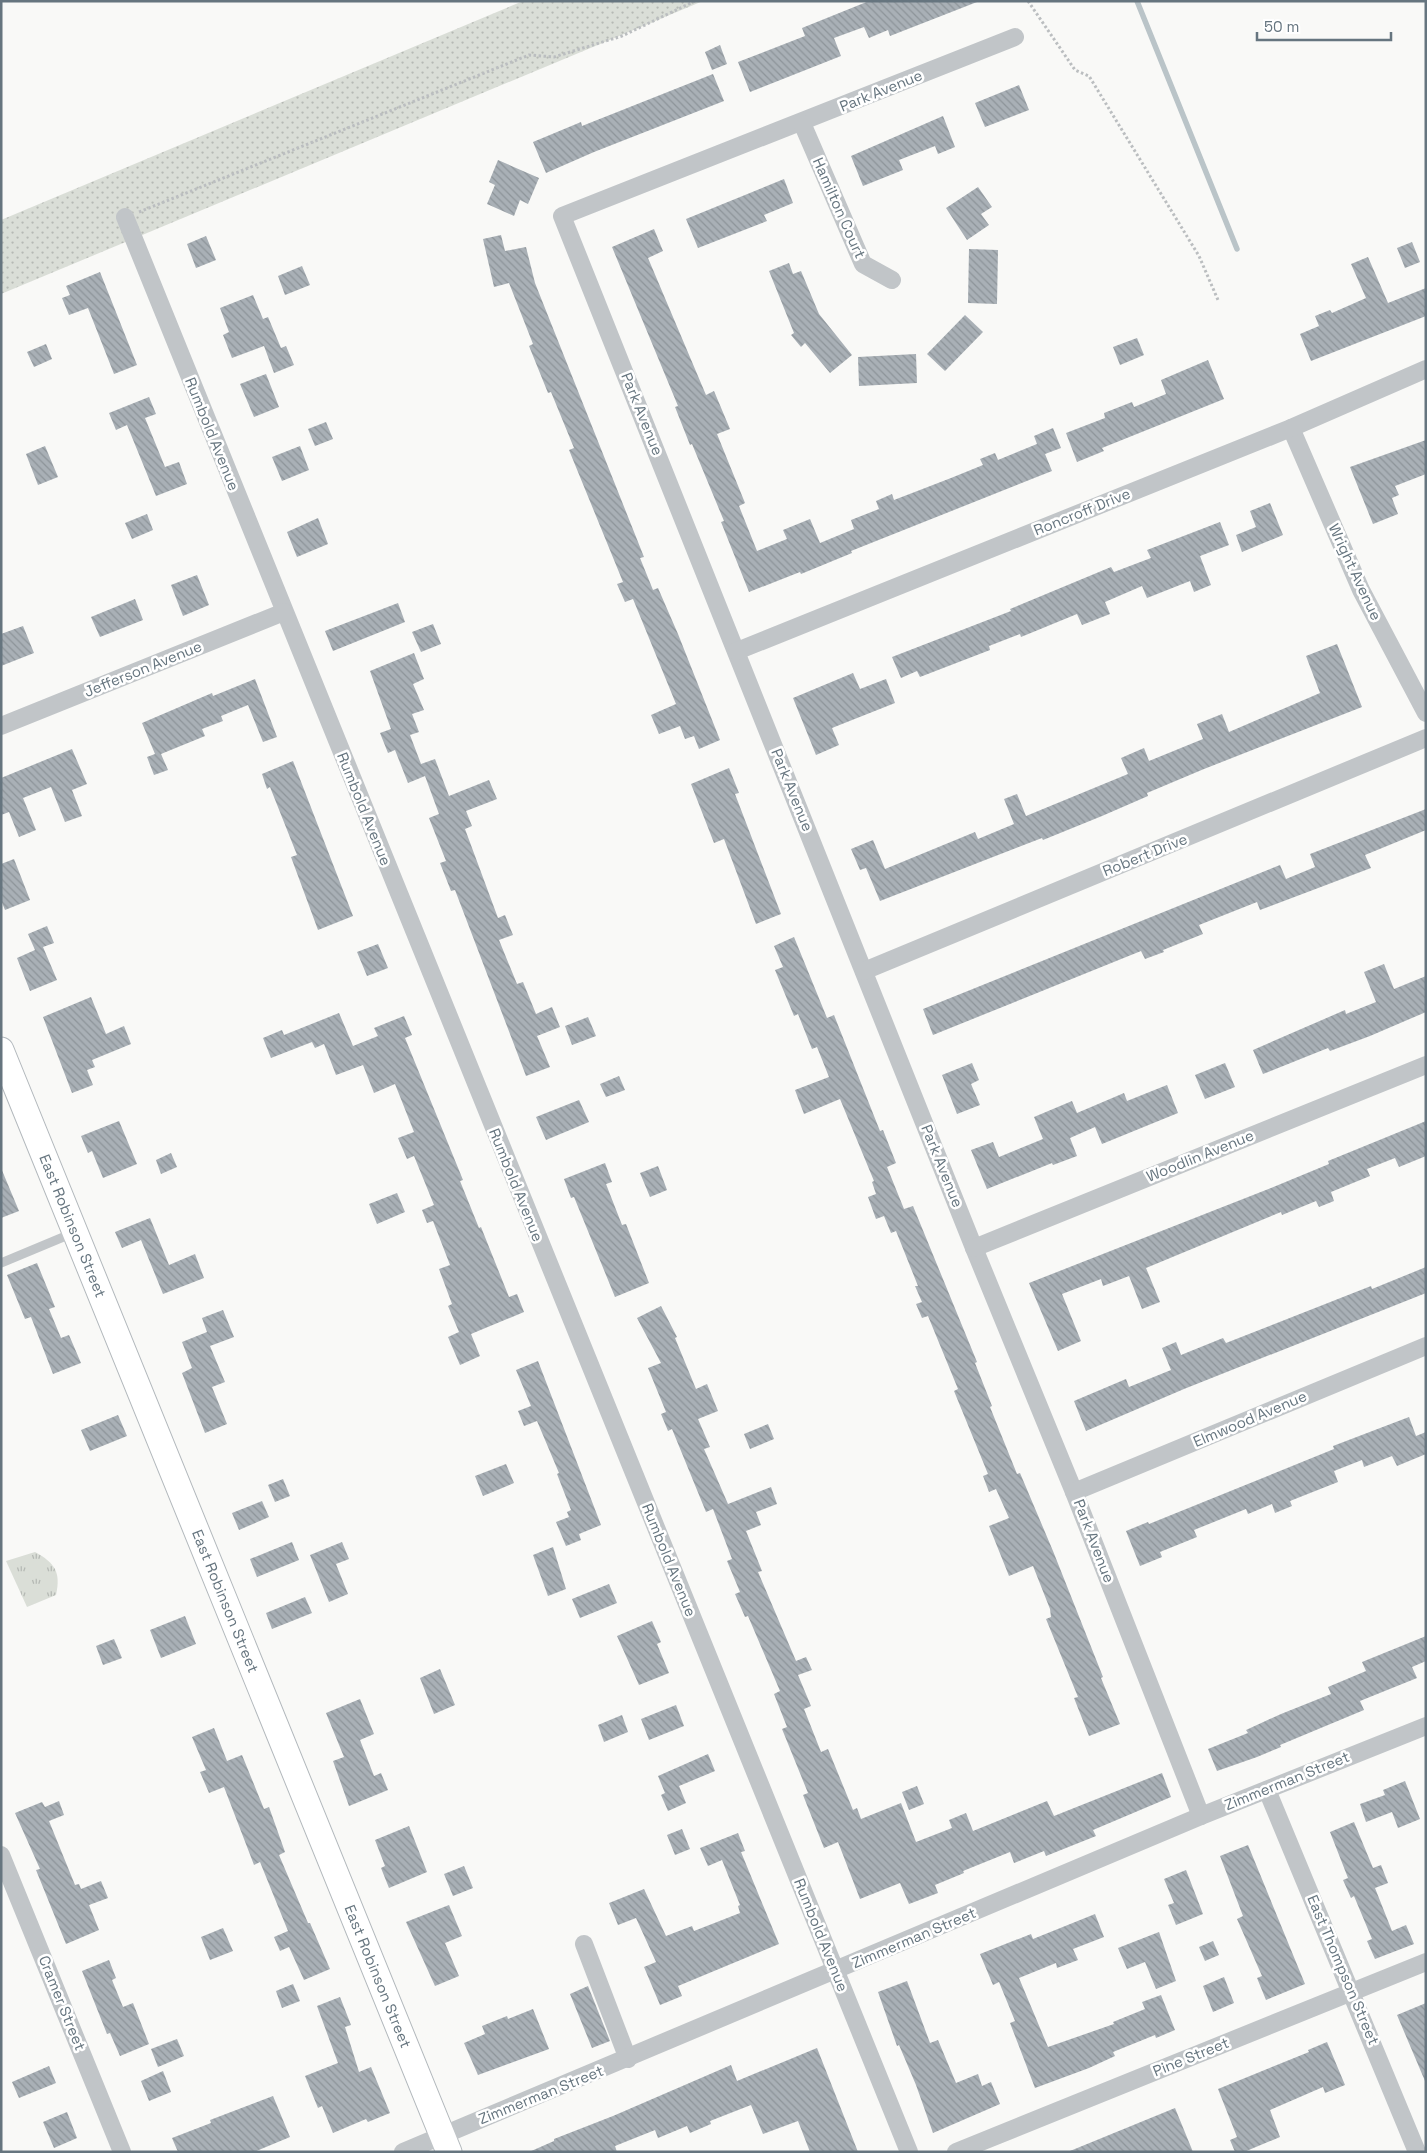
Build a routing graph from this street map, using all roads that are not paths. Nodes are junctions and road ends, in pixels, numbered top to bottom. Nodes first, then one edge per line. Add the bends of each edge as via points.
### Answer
1 (1015, 37) dead end
2 (802, 123) junction
3 (125, 218) road end
4 (892, 280) dead end
5 (1426, 368) edge
6 (1292, 428) junction
7 (284, 612) junction
8 (737, 651) junction
9 (1426, 713) edge
10 (1, 726) edge
11 (1426, 738) edge
12 (864, 971) junction
13 (1, 1050) edge
14 (1426, 1065) edge
15 (75, 1232) junction
16 (974, 1248) junction
17 (1, 1264) edge
18 (1426, 1346) edge
19 (1074, 1492) junction
20 (1426, 1726) edge
21 (1267, 1790) junction
22 (1201, 1816) junction
23 (1, 1855) edge
24 (584, 1944) dead end
25 (1426, 1962) edge
26 (835, 1972) junction
27 (1352, 1991) junction
28 (628, 2059) junction
29 (446, 2143) edge
30 (122, 2152) edge
31 (403, 2152) edge
32 (909, 2152) edge
33 (956, 2152) edge
34 (1417, 2152) edge

1 - 2 street, Park Avenue
2 - 4 street, Hamilton Court via 863,264
2 - 8 street, Park Avenue via 562,216
3 - 7 street, Rumbold Avenue
5 - 6 street, Roncroff Drive
6 - 8 street, Roncroff Drive
6 - 9 street, Wright Avenue via 1361,590
7 - 10 street, Jefferson Avenue
7 - 26 street, Rumbold Avenue
8 - 12 street, Park Avenue
11 - 12 street, Robert Drive
12 - 16 street, Park Avenue
13 - 15 street, East Robinson Street
14 - 16 street, Woodlin Avenue
15 - 17 lane
15 - 29 street, East Robinson Street
16 - 19 street, Park Avenue
18 - 19 street, Elmwood Avenue
19 - 22 street, Park Avenue
20 - 21 street, Zimmerman Street
21 - 22 street, Zimmerman Street
21 - 27 street, East Thompson Street
22 - 26 street, Zimmerman Street
23 - 30 street, Cramer Street
24 - 28 street
25 - 27 street, Pine Street
26 - 28 street, Zimmerman Street
26 - 32 street, Rumbold Avenue
27 - 33 street, Pine Street
27 - 34 street, East Thompson Street
28 - 29 street, Zimmerman Street
29 - 31 street, Zimmerman Street

